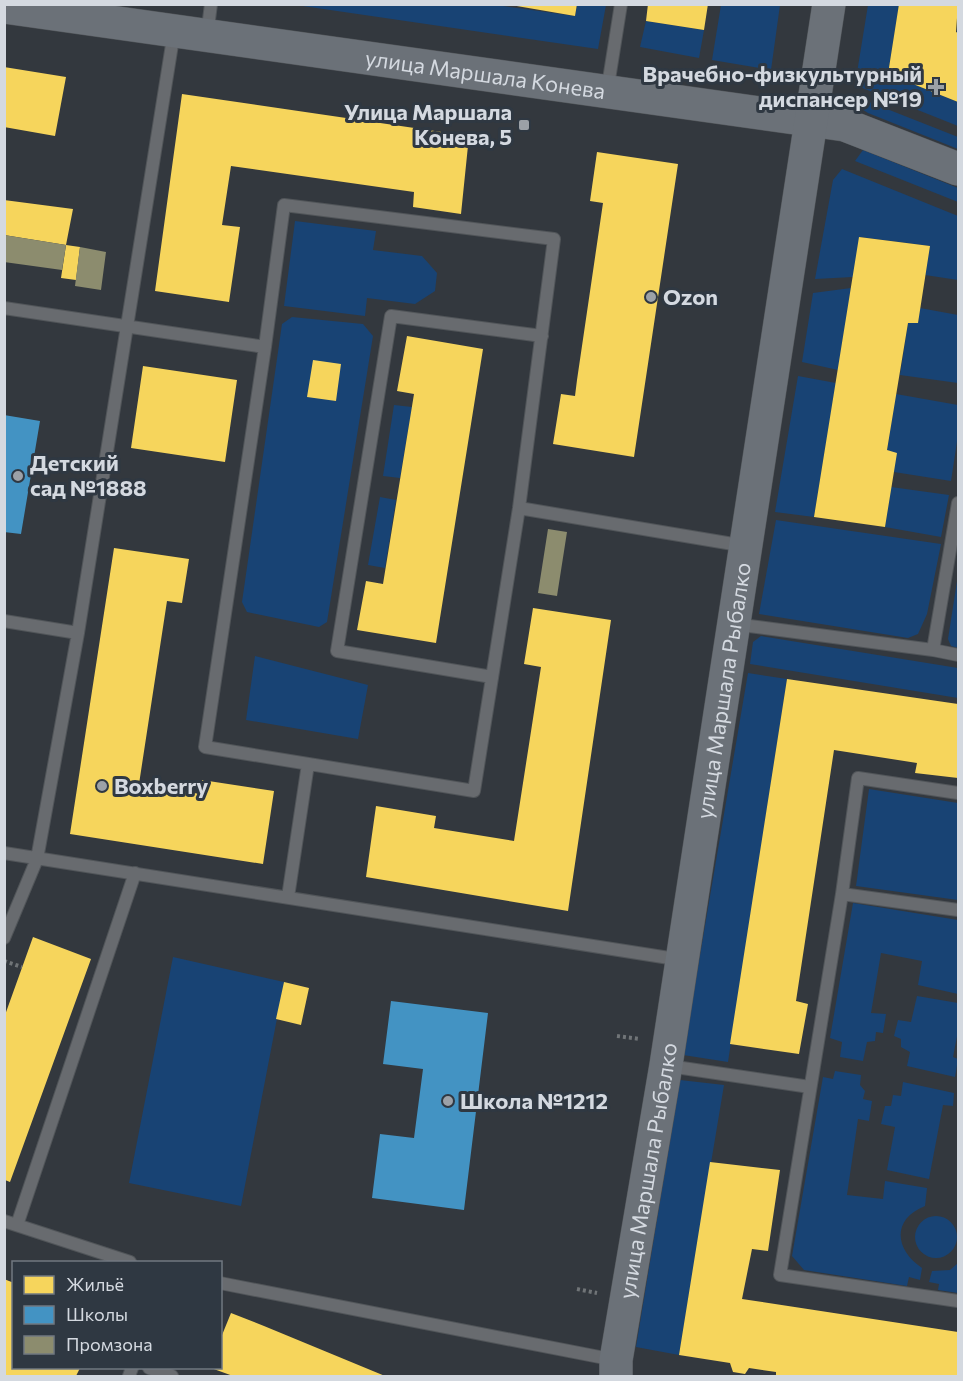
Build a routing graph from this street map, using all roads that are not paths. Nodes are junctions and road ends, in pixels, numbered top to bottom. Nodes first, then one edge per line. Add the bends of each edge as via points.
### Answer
1 (621, 4) edge
2 (829, 4) edge
3 (4, 7) edge
4 (209, 20) edge
5 (175, 31) junction
6 (607, 93) junction
7 (810, 122) junction
8 (958, 169) edge
9 (4, 308) edge
10 (128, 325) junction
11 (542, 336) junction
12 (265, 347) junction
13 (958, 503) edge
14 (519, 508) junction
15 (746, 546) junction
16 (4, 621) edge
17 (733, 624) junction
18 (78, 633) junction
19 (933, 650) junction
20 (958, 656) edge
21 (492, 677) junction
22 (308, 764) junction
23 (958, 793) edge
24 (4, 853) edge
25 (37, 859) junction
26 (135, 873) junction
27 (842, 894) junction
28 (288, 897) junction
29 (958, 910) edge
30 (4, 938) edge
31 (682, 960) junction
32 (666, 1065) junction
33 (810, 1087) junction
34 (11, 1223) edge
35 (124, 1261) edge
36 (222, 1283) edge
37 (958, 1301) edge
38 (616, 1368) edge
39 (151, 1369) edge
40 (171, 1377) edge

1 - 6 lane
2 - 7 street, улица Маршала Рыбалко
3 - 5 street, улица Маршала Конева
4 - 5 street, улица Маршала Конева
4 - 6 street, улица Маршала Конева
5 - 10 lane
6 - 7 street, улица Маршала Конева
7 - 8 street, улица Маршала Конева via 845,125
7 - 15 street, улица Маршала Рыбалко
9 - 10 lane
10 - 12 lane
10 - 18 lane
11 - 12 lane via 555,239 284,205
11 - 14 lane
11 - 21 lane via 391,316 337,651
12 - 22 lane via 205,747
13 - 19 lane
14 - 15 lane
14 - 21 lane
15 - 17 street, улица Маршала Рыбалко
16 - 18 lane
17 - 19 lane
17 - 31 street, улица Маршала Рыбалко
18 - 25 lane
19 - 20 lane
21 - 22 lane via 474,791
22 - 28 lane
23 - 27 lane via 858,778
24 - 25 lane
25 - 26 lane
25 - 30 lane
26 - 28 lane
26 - 34 lane
27 - 29 lane
27 - 33 lane
28 - 31 lane
31 - 32 street, улица Маршала Рыбалко
32 - 33 lane
32 - 38 street, улица Маршала Рыбалко
33 - 37 lane via 780,1275
34 - 35 lane
36 - 38 lane
39 - 40 lane

